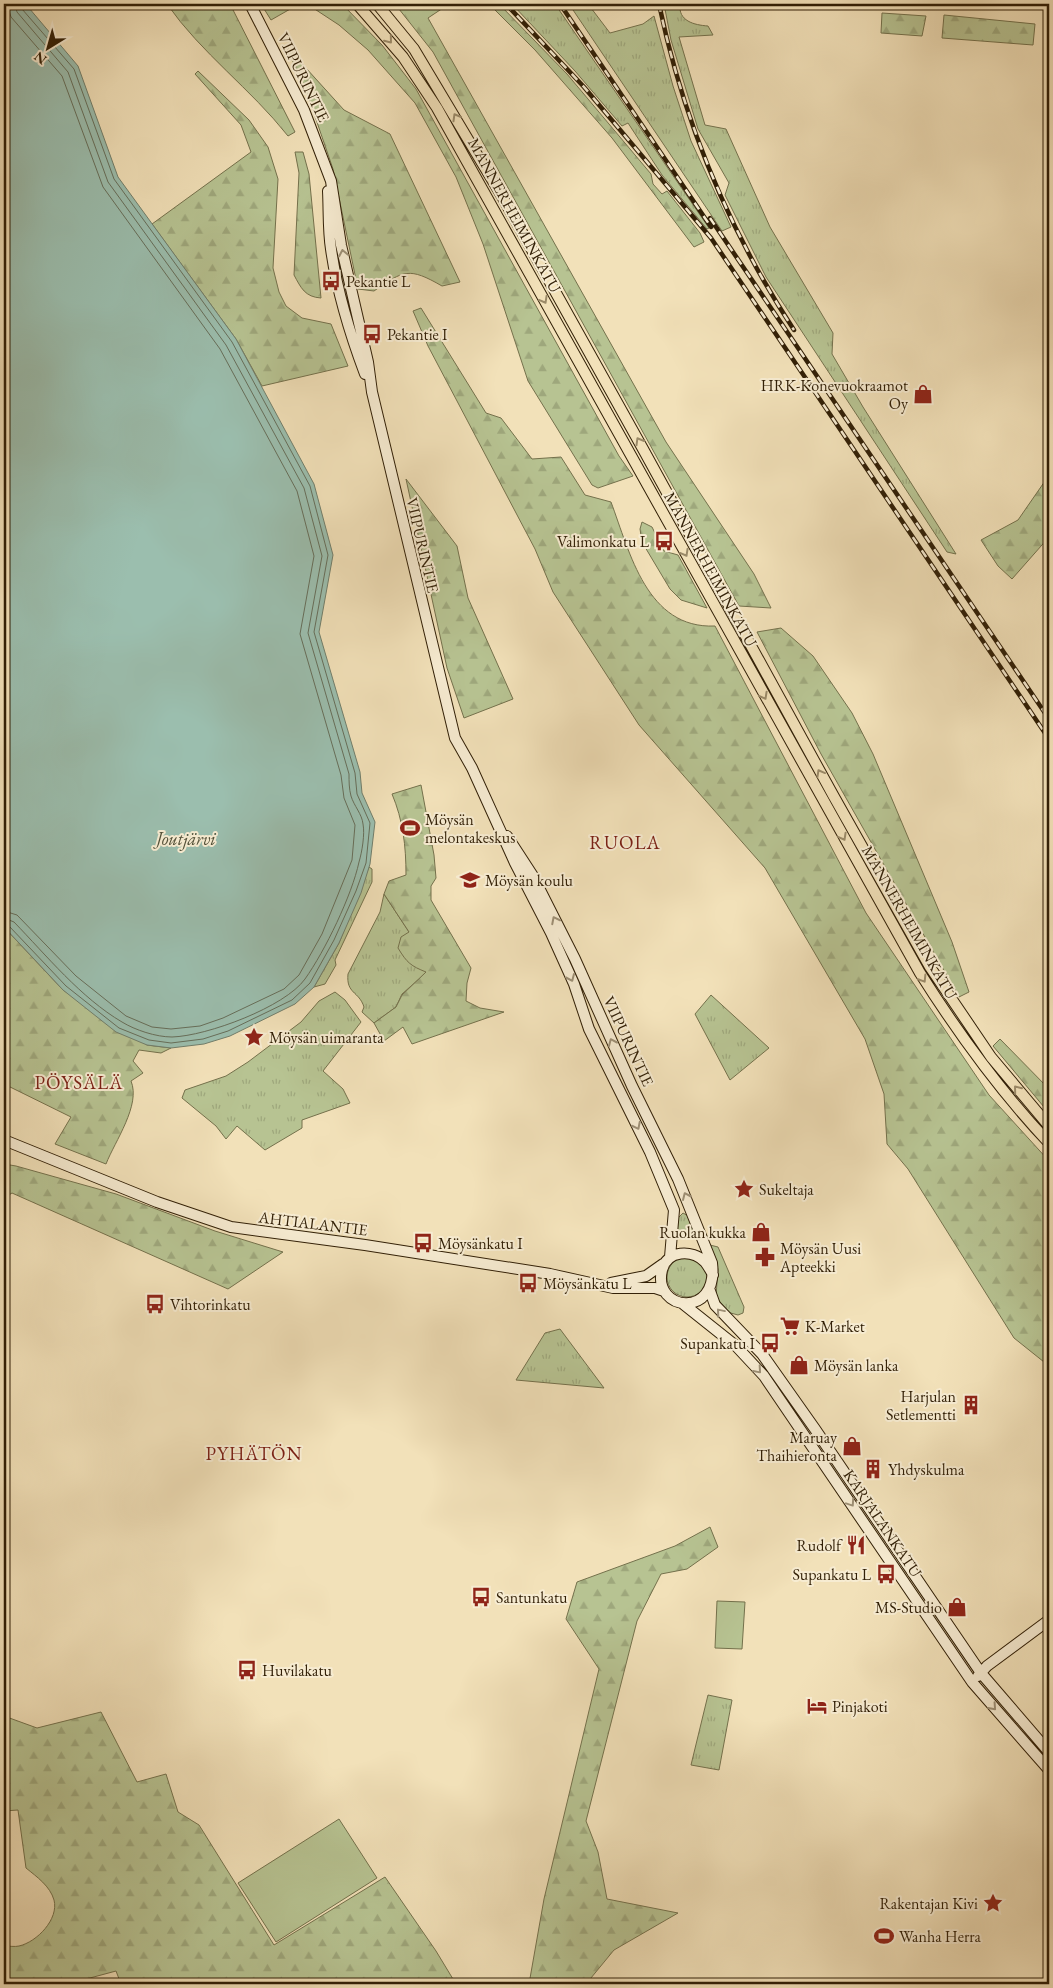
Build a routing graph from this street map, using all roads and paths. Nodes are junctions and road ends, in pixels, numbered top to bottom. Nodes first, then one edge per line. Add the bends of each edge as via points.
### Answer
1 (250, 4) edge
2 (357, 4) edge
3 (377, 4) edge
4 (500, 827) junction
5 (1049, 1126) edge
6 (4, 1140) edge
7 (1049, 1143) edge
8 (4, 1146) edge
9 (29, 1152) junction
10 (667, 1260) junction
11 (713, 1275) junction
12 (604, 1284) junction
13 (710, 1291) junction
14 (664, 1292) junction
15 (682, 1303) junction
16 (1049, 1620) edge
17 (981, 1672) junction
18 (972, 1682) junction
19 (1049, 1752) edge
20 (1049, 1770) edge

1 - 4 main road, VIIPURINTIE via 304,110 334,192 343,254 372,392 455,738
2 -> 7 main road, MANNERHEIMINKATU via 403,58 437,108 920,973 983,1065
5 -> 3 main road, MANNERHEIMINKATU via 992,1057 930,967 502,198 414,50
4 -> 10 main road, VIIPURINTIE via 552,933 589,1029 650,1152 674,1210
11 -> 4 main road, VIIPURINTIE via 712,1263 690,1205 575,959 533,876
6 - 9 main road, AHTIALANTIE
8 - 9 main road, AHTIALANTIE
9 - 12 main road, AHTIALANTIE via 192,1216 231,1227
10 - 11 main road via 679,1253 697,1256
10 - 12 main road, AHTIALANTIE via 646,1276
10 - 14 main road via 660,1278
11 - 13 main road
12 - 14 main road, AHTIALANTIE via 625,1289 654,1288
13 - 15 main road via 695,1301
17 -> 13 main road, KARJALANKATU via 762,1354 715,1305
14 - 15 main road
15 -> 18 main road, KARJALANKATU via 736,1346 764,1376
16 - 17 main road
17 - 18 main road
17 - 19 main road, KARJALANKATU
18 -> 20 main road, KARJALANKATU

